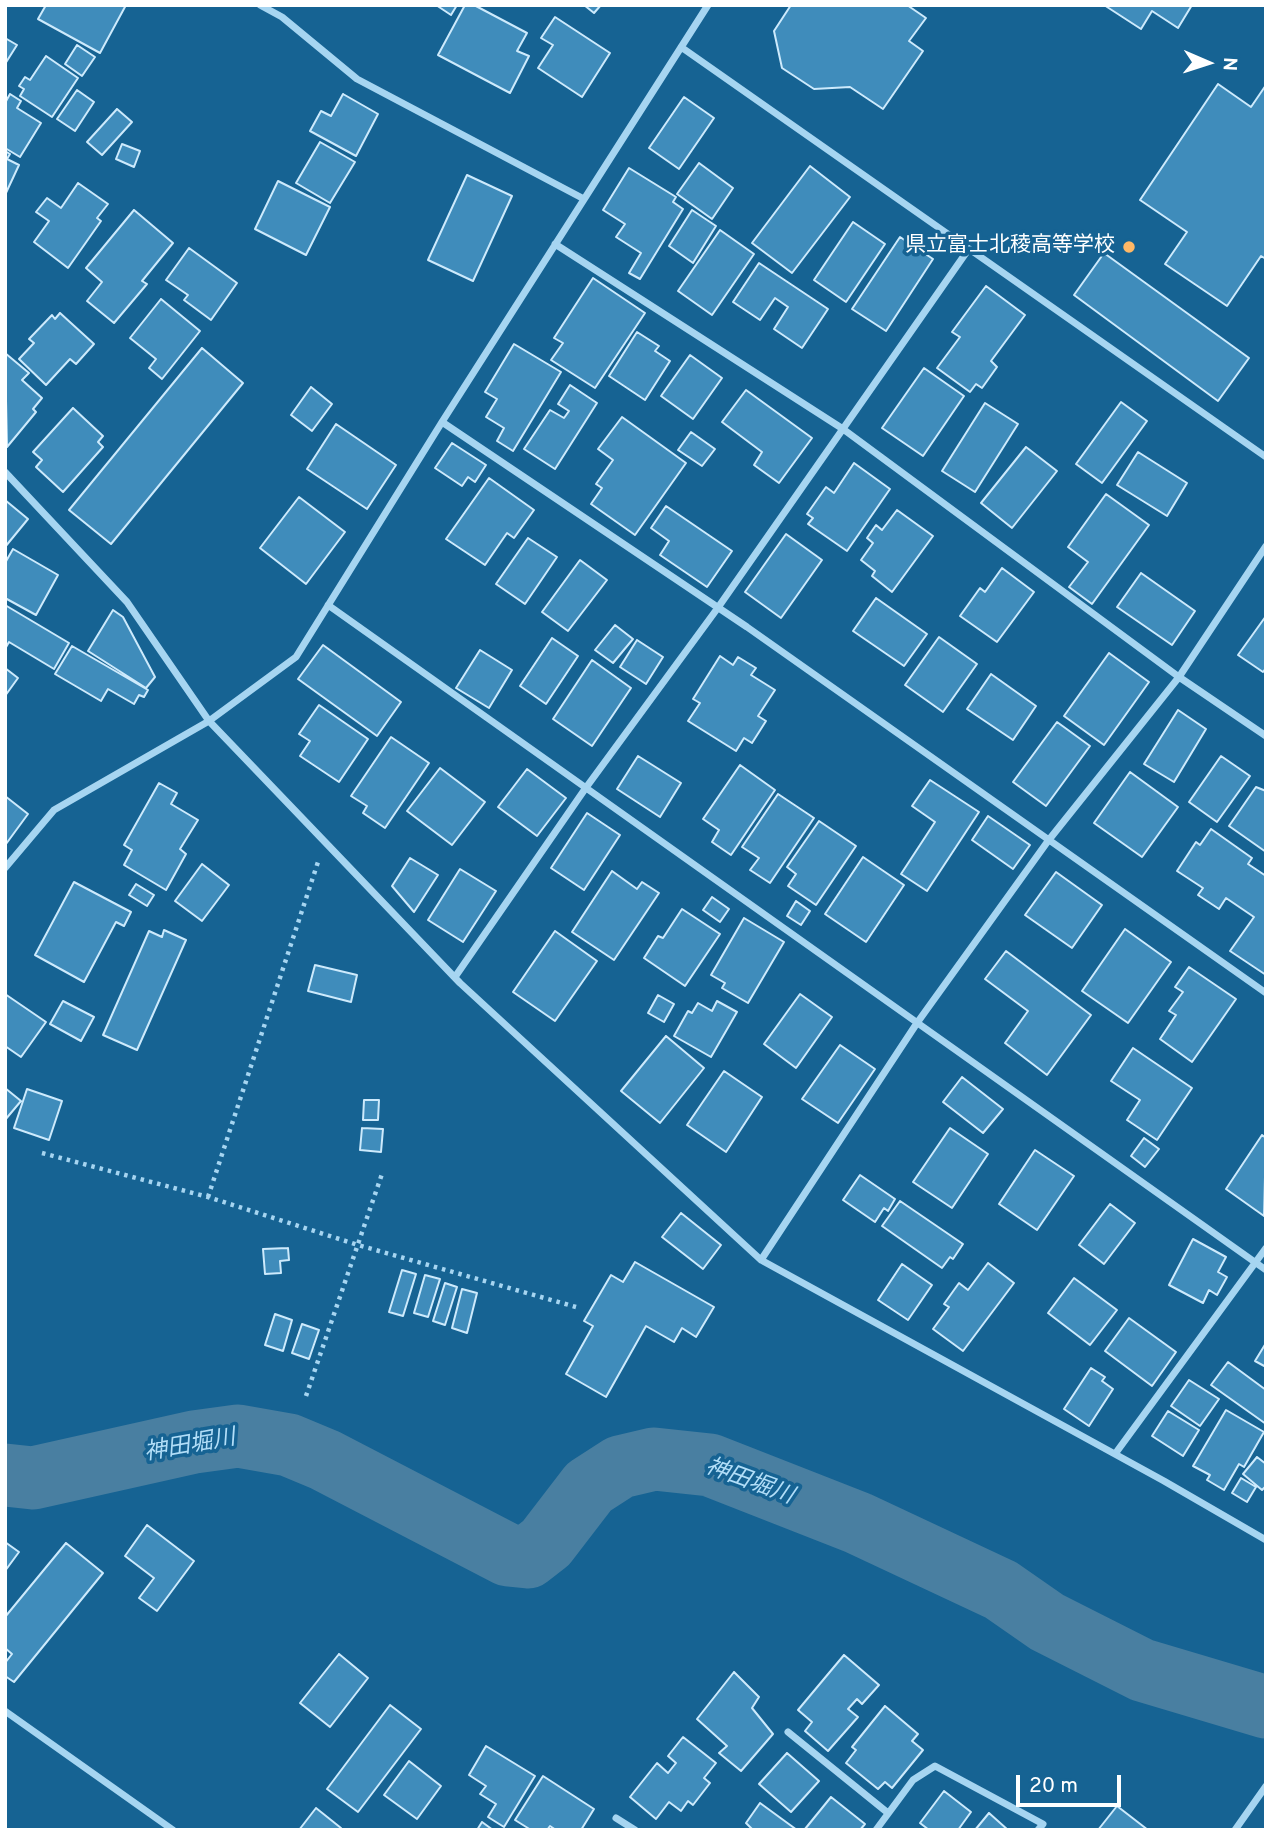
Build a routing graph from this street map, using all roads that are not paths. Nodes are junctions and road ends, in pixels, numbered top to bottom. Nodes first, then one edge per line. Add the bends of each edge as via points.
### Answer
1 (260, 5) edge
2 (708, 5) edge
3 (681, 47) junction
4 (584, 199) junction
5 (555, 244) junction
6 (968, 250) junction
7 (442, 422) junction
8 (843, 429) junction
9 (1266, 457) edge
10 (5, 472) edge
11 (1266, 546) edge
12 (328, 604) junction
13 (717, 609) junction
14 (1179, 677) junction
15 (209, 721) junction
16 (1266, 736) edge
17 (585, 789) junction
18 (1048, 841) junction
19 (5, 868) edge
20 (455, 977) junction
21 (1266, 993) edge
22 (917, 1023) junction
23 (1266, 1248) edge
24 (761, 1260) junction
25 (1255, 1262) junction
26 (1266, 1270) edge
27 (1115, 1454) junction
28 (1266, 1540) edge
29 (5, 1711) edge
30 (788, 1732) dead end
31 (1266, 1786) edge
32 (888, 1813) junction
33 (616, 1818) dead end
34 (173, 1830) edge
35 (635, 1830) edge
36 (876, 1830) edge
37 (1038, 1830) edge
38 (1235, 1830) edge

1 - 4 street via 282,17 357,79
2 - 3 street
3 - 4 street
3 - 6 street
4 - 5 street
5 - 7 street
5 - 8 street
6 - 8 street
6 - 9 street
7 - 12 street
7 - 13 street
8 - 13 street
8 - 14 street
10 - 15 street via 127,602
11 - 14 street
12 - 15 street via 296,657
12 - 17 street
13 - 17 street
13 - 18 street
14 - 16 street
14 - 18 street
15 - 19 street via 54,810
15 - 20 street
17 - 20 street
17 - 22 street
18 - 21 street
18 - 22 street
20 - 24 street
22 - 24 street
22 - 25 street
23 - 25 street
24 - 27 street
25 - 26 street
25 - 27 street
27 - 28 street
29 - 34 street
30 - 32 street
31 - 38 street
32 - 36 street
32 - 37 street via 913,1780 935,1766 1042,1824
33 - 35 street

